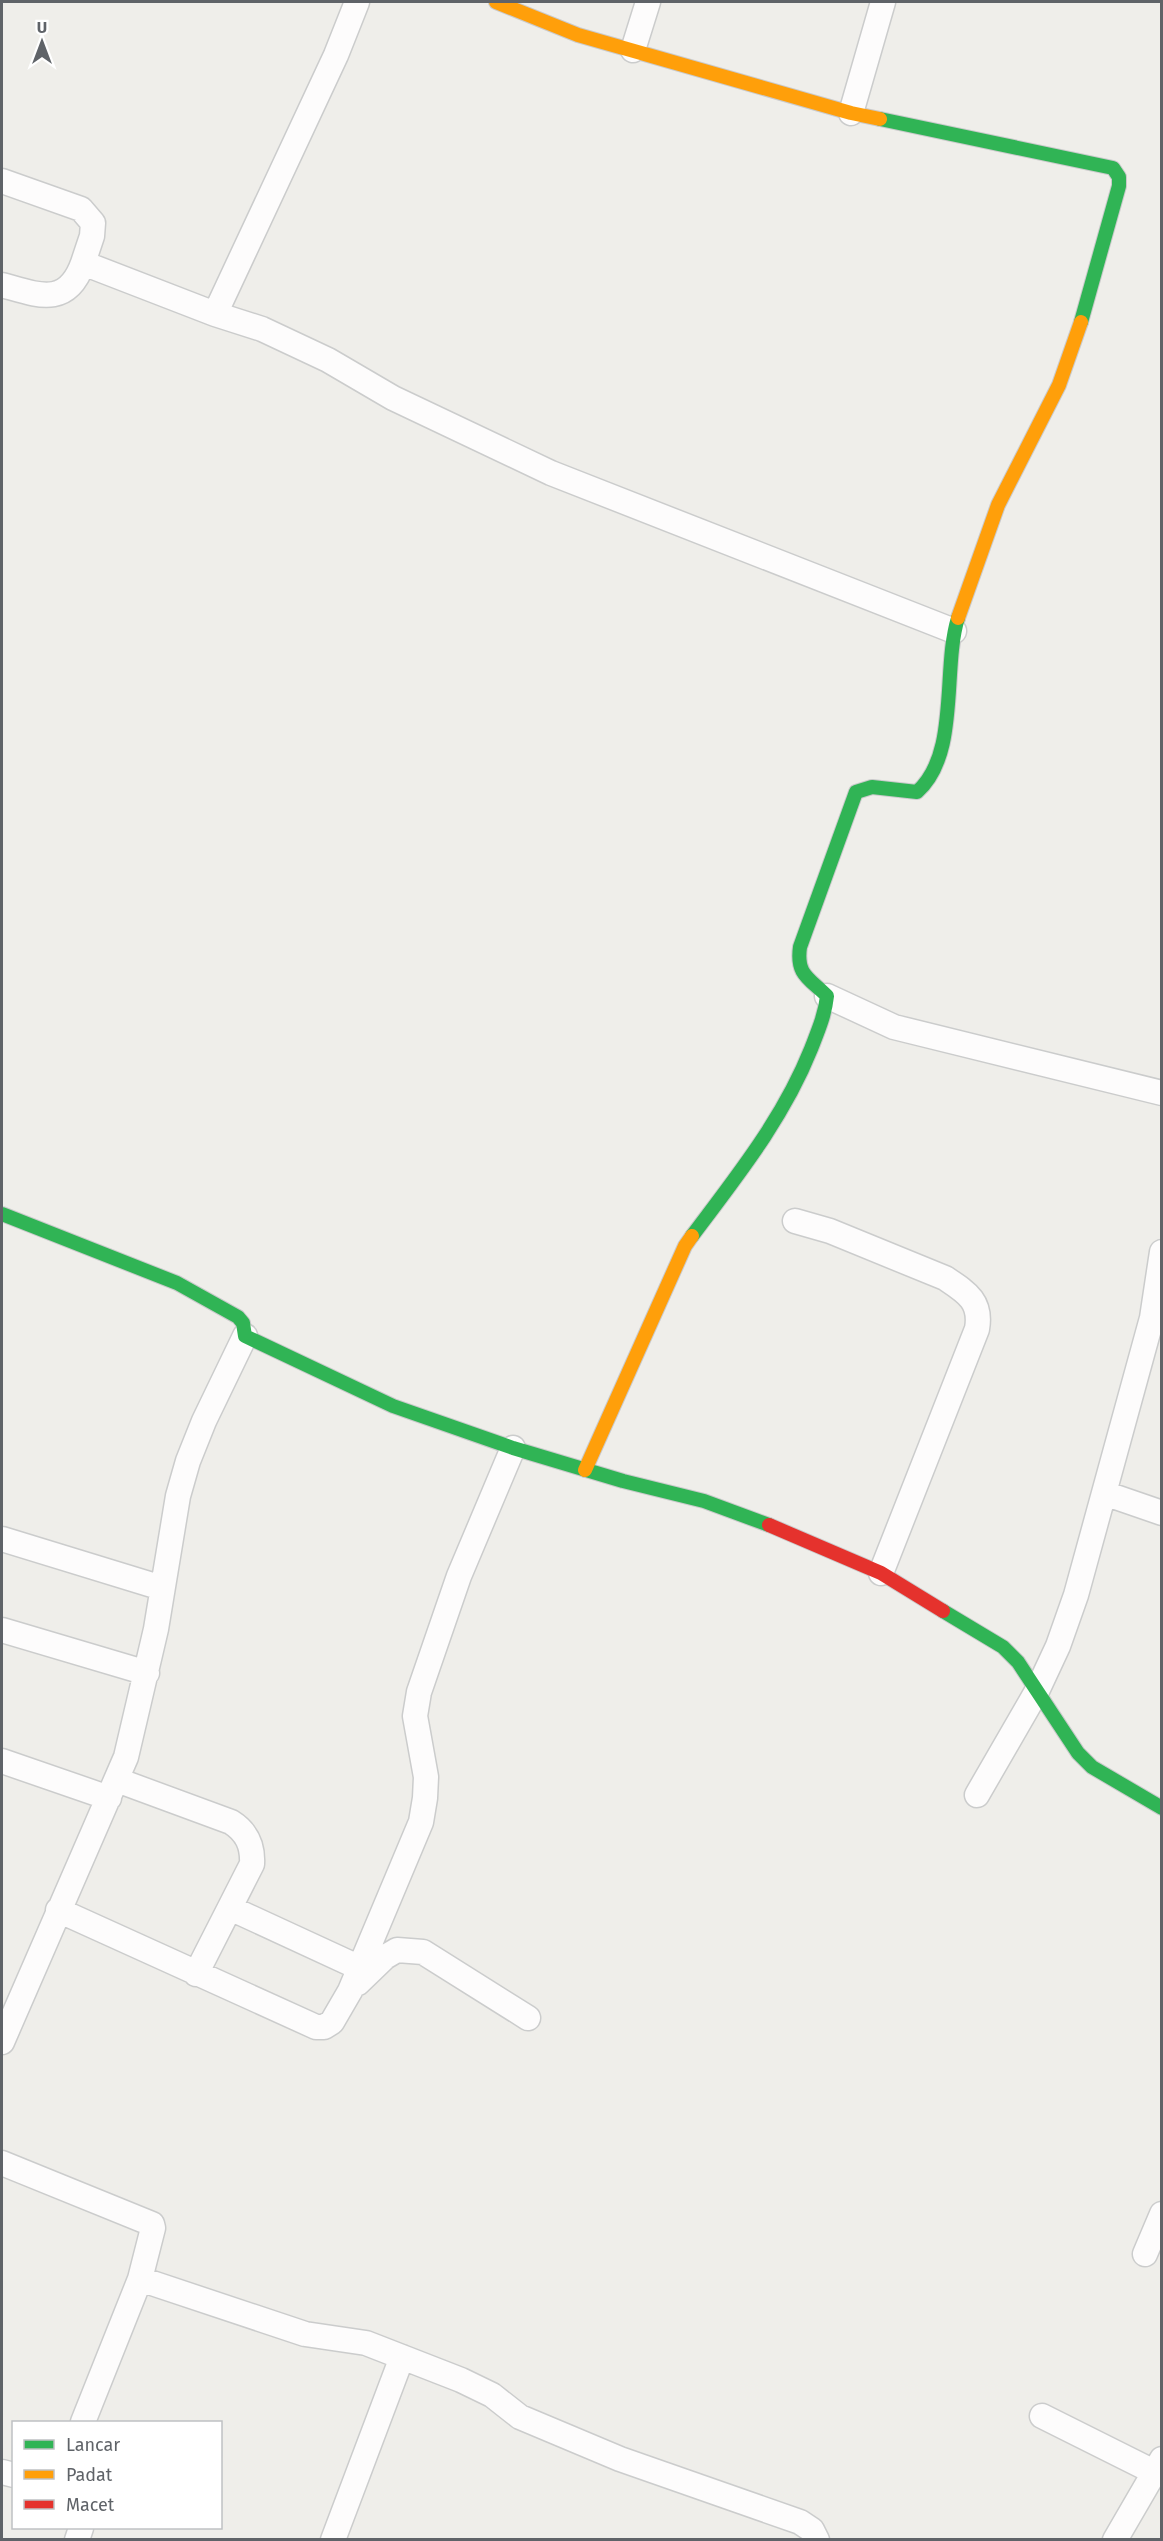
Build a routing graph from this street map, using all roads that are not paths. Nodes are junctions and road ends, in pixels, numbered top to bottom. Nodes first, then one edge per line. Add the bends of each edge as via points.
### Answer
1 (357, 2) edge
2 (496, 2) edge
3 (648, 2) edge
4 (883, 2) edge
5 (633, 50) junction
6 (851, 113) junction
7 (2, 181) edge
8 (83, 263) junction
9 (2, 285) edge
10 (216, 314) junction
11 (954, 631) junction
12 (827, 996) junction
13 (1161, 1093) edge
14 (2, 1214) edge
15 (795, 1221) dead end
16 (1161, 1252) edge
17 (1157, 1320) edge
18 (245, 1336) junction
19 (513, 1448) junction
20 (585, 1470) junction
21 (1104, 1493) junction
22 (1161, 1513) edge
23 (2, 1539) edge
24 (881, 1573) junction
25 (162, 1588) junction
26 (2, 1630) edge
27 (147, 1672) junction
28 (1037, 1691) junction
29 (2, 1761) edge
30 (113, 1789) junction
31 (978, 1795) dead end
32 (1161, 1808) edge
33 (230, 1908) junction
34 (58, 1910) junction
35 (360, 1968) junction
36 (196, 1974) junction
37 (350, 1991) junction
38 (528, 2018) dead end
39 (2, 2042) edge
40 (2, 2163) edge
41 (1161, 2214) edge
42 (1145, 2254) dead end
43 (140, 2279) junction
44 (402, 2357) junction
45 (1042, 2416) dead end
46 (83, 2421) edge
47 (1158, 2466) edge
48 (333, 2540) edge
49 (817, 2540) edge
50 (1115, 2540) edge

1 - 10 street
2 - 5 street via 578,34
3 - 5 street
4 - 6 street
5 - 6 street
6 - 11 street via 1113,168 1119,177 1066,368 1005,491
7 - 8 street via 81,209 93,223
8 - 9 street via 79,275 60,294 31,294
8 - 10 street
10 - 11 street via 262,329 328,360 393,398 551,473
11 - 12 street via 953,666 939,753 927,785 917,792 872,787 856,792 800,947 800,972
12 - 13 street via 894,1027
12 - 20 street via 825,1014 780,1114 685,1246
14 - 18 street via 177,1283 238,1317
15 - 24 street via 830,1231 945,1278 961,1288 978,1309 977,1329
16 - 17 street
17 - 21 street
18 - 19 street via 384,1402
18 - 25 street via 188,1461
19 - 20 street
19 - 35 street via 459,1576 419,1692 415,1716 426,1777 421,1822
20 - 24 street via 704,1501
21 - 22 street
21 - 28 street via 1076,1595
23 - 25 street
24 - 28 street via 1003,1647
25 - 27 street
26 - 27 street
27 - 30 street via 126,1756
28 - 31 street
28 - 32 street via 1078,1753 1092,1767
29 - 30 street
30 - 33 street via 240,1828 248,1838 252,1864
30 - 34 street
33 - 35 street
33 - 36 street
34 - 36 street
34 - 39 street
35 - 37 street
36 - 37 street via 316,2027 333,2022
37 - 38 street via 397,1950 423,1952
40 - 43 street via 152,2224
41 - 42 street
43 - 44 street via 305,2334 366,2343
43 - 46 street
44 - 48 street
44 - 49 street via 492,2395 520,2417 620,2459 800,2522 812,2530
45 - 47 street
47 - 50 street

